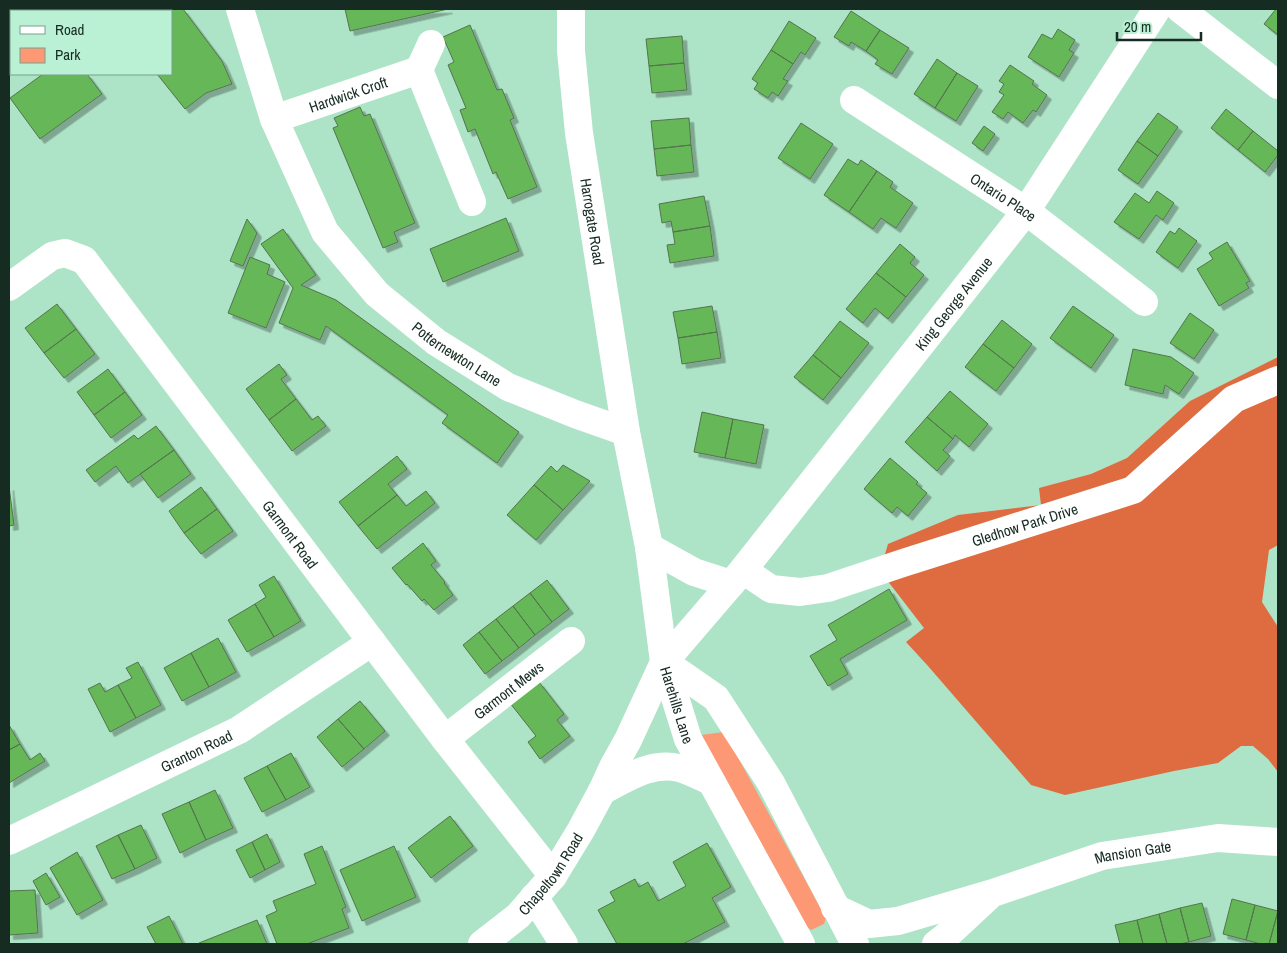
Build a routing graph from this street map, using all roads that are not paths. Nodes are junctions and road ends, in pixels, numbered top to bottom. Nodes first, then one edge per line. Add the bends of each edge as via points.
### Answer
1 (240, 9) edge
2 (571, 9) edge
3 (1157, 9) edge
4 (1180, 9) edge
5 (430, 44) dead end
6 (420, 70) junction
7 (1278, 85) edge
8 (854, 100) dead end
9 (274, 119) junction
10 (472, 202) dead end
11 (1026, 211) junction
12 (9, 287) edge
13 (1144, 302) dead end
14 (1278, 380) edge
15 (626, 432) junction
16 (649, 547) junction
17 (737, 577) junction
18 (571, 641) dead end
19 (372, 642) junction
20 (664, 662) junction
21 (445, 739) junction
22 (711, 781) junction
23 (602, 791) junction
24 (9, 841) edge
25 (1278, 842) edge
26 (552, 876) junction
27 (993, 893) junction
28 (534, 897) junction
29 (835, 908) junction
30 (898, 921) junction
31 (482, 944) edge
32 (564, 944) edge
33 (801, 944) edge
34 (855, 944) edge
35 (878, 944) edge
36 (936, 944) edge

1 - 9 street, Potternewton Lane
2 - 15 street, Harrogate Road via 578,133
3 - 11 street, King George Avenue
4 - 7 street
5 - 6 street
6 - 9 street, Hardwick Croft
6 - 10 street
8 - 11 street, Ontario Place
9 - 15 street, Potternewton Lane via 325,232 377,294 436,342 508,387
11 - 13 street, Ontario Place
11 - 17 street, King George Avenue
12 - 19 street, Garmont Road via 52,256 65,253 84,260
14 - 17 street, Gledhow Park Drive via 1234,400 1133,490 828,588 800,592 771,589
15 - 16 street
16 - 17 street via 694,572
16 - 20 street
17 - 20 street, King George Avenue
18 - 21 street, Garmont Mews
19 - 21 street, Garmont Road
19 - 24 street, Granton Road via 239,730
20 - 22 street, Harehills Lane via 688,739
20 - 23 street, Chapeltown Road
20 - 29 street, Harehills Lane via 716,698 771,782
21 - 26 street, Garmont Road
22 - 23 street via 679,768 663,766 648,768
22 - 33 street, Harehills Lane
23 - 26 street, Chapeltown Road
25 - 27 street, Mansion Gate via 1218,838 1102,856
26 - 28 street, Chapeltown Road
27 - 30 street, Mansion Gate
27 - 36 street, Mansion Gate
28 - 31 street, Chapeltown Road via 518,916
28 - 32 street
29 - 30 street, Mansion Gate via 870,924
29 - 34 street, Harehills Lane
30 - 35 street

